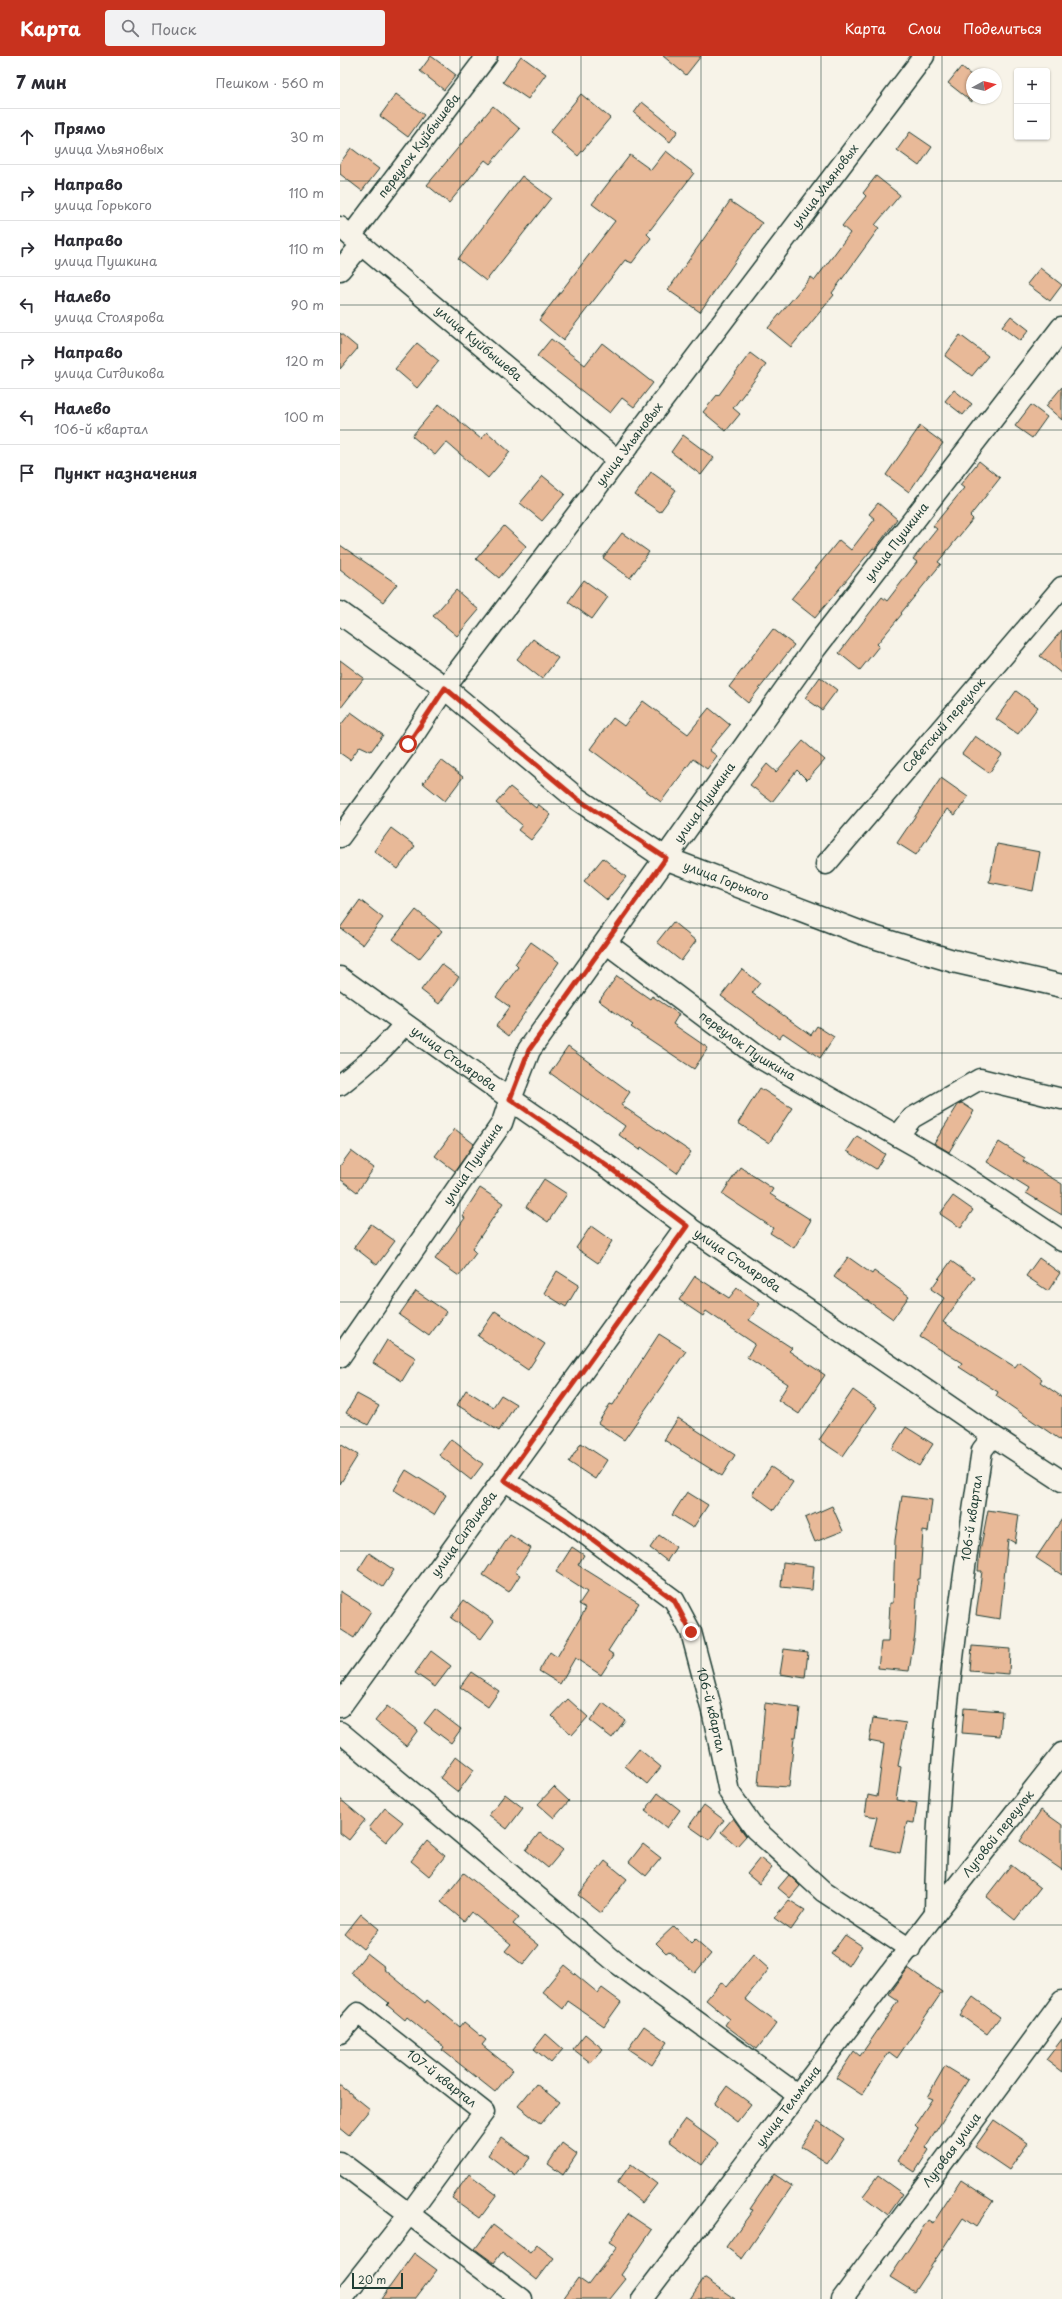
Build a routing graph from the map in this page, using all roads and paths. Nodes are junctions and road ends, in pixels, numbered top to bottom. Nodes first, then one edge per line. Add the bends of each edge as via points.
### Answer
1 (487, 56) edge
2 (924, 56) edge
3 (351, 236) edge
4 (340, 270) edge
5 (1062, 328) edge
6 (617, 460) junction
7 (1062, 587) edge
8 (340, 613) edge
9 (445, 688) junction
10 (340, 837) edge
11 (666, 858) junction
12 (826, 864) dead end
13 (606, 943) junction
14 (340, 977) edge
15 (1062, 986) edge
16 (404, 1024) junction
17 (340, 1085) edge
18 (510, 1099) junction
19 (1062, 1099) edge
20 (898, 1136) junction
21 (687, 1226) junction
22 (1062, 1241) edge
23 (340, 1357) edge
24 (993, 1436) junction
25 (504, 1480) junction
26 (1062, 1481) edge
27 (340, 1706) edge
28 (340, 1732) edge
29 (1062, 1753) edge
30 (935, 1914) junction
31 (910, 1949) junction
32 (1062, 2001) edge
33 (340, 2034) edge
34 (798, 2095) junction
35 (340, 2162) edge
36 (410, 2213) junction
37 (340, 2296) edge
38 (522, 2299) edge
39 (642, 2299) edge
40 (842, 2299) edge

1 - 3 street, переулок Куйбышева
2 - 6 street, улица Ульяновых
3 - 4 street, переулок Куйбышева
3 - 6 street, улица Куйбышева
5 - 11 street, улица Пушкина via 815,648
6 - 9 street, улица Ульяновых
7 - 12 street, Советский переулок
8 - 9 street, улица Горького
9 - 10 street, улица Ульяновых via 408,744
9 - 11 street, улица Горького via 576,798
11 - 13 street, улица Пушкина
11 - 15 street, улица Горького via 867,936 953,961
13 - 18 street, улица Пушкина via 529,1050
13 - 20 street, переулок Пушкина via 758,1057
14 - 16 street, улица Столярова
16 - 17 street via 392,1040 369,1062
16 - 18 street, улица Столярова
18 - 21 street, улица Столярова via 610,1168
18 - 23 street, улица Пушкина via 502,1123
19 - 20 street via 980,1079 912,1118
20 - 22 street, переулок Пушкина
21 - 24 street, улица Столярова
21 - 25 street, улица Ситдикова
24 - 26 street, улица Столярова
24 - 30 street, 106-й квартал via 982,1450 955,1638 942,1770
25 - 27 street, улица Ситдикова
25 - 31 street, 106-й квартал via 565,1519 674,1600 691,1632 713,1715 729,1792 755,1829 824,1892
28 - 34 street via 618,1964
29 - 30 street, Луговой переулок
30 - 31 street, улица Тельмана
31 - 34 street, улица Тельмана
32 - 40 street, Луговая улица
33 - 36 street, 107-й квартал via 358,2013 484,2112
34 - 39 street, улица Тельмана
35 - 36 street
36 - 37 street, 107-й квартал via 343,2298
36 - 38 street

